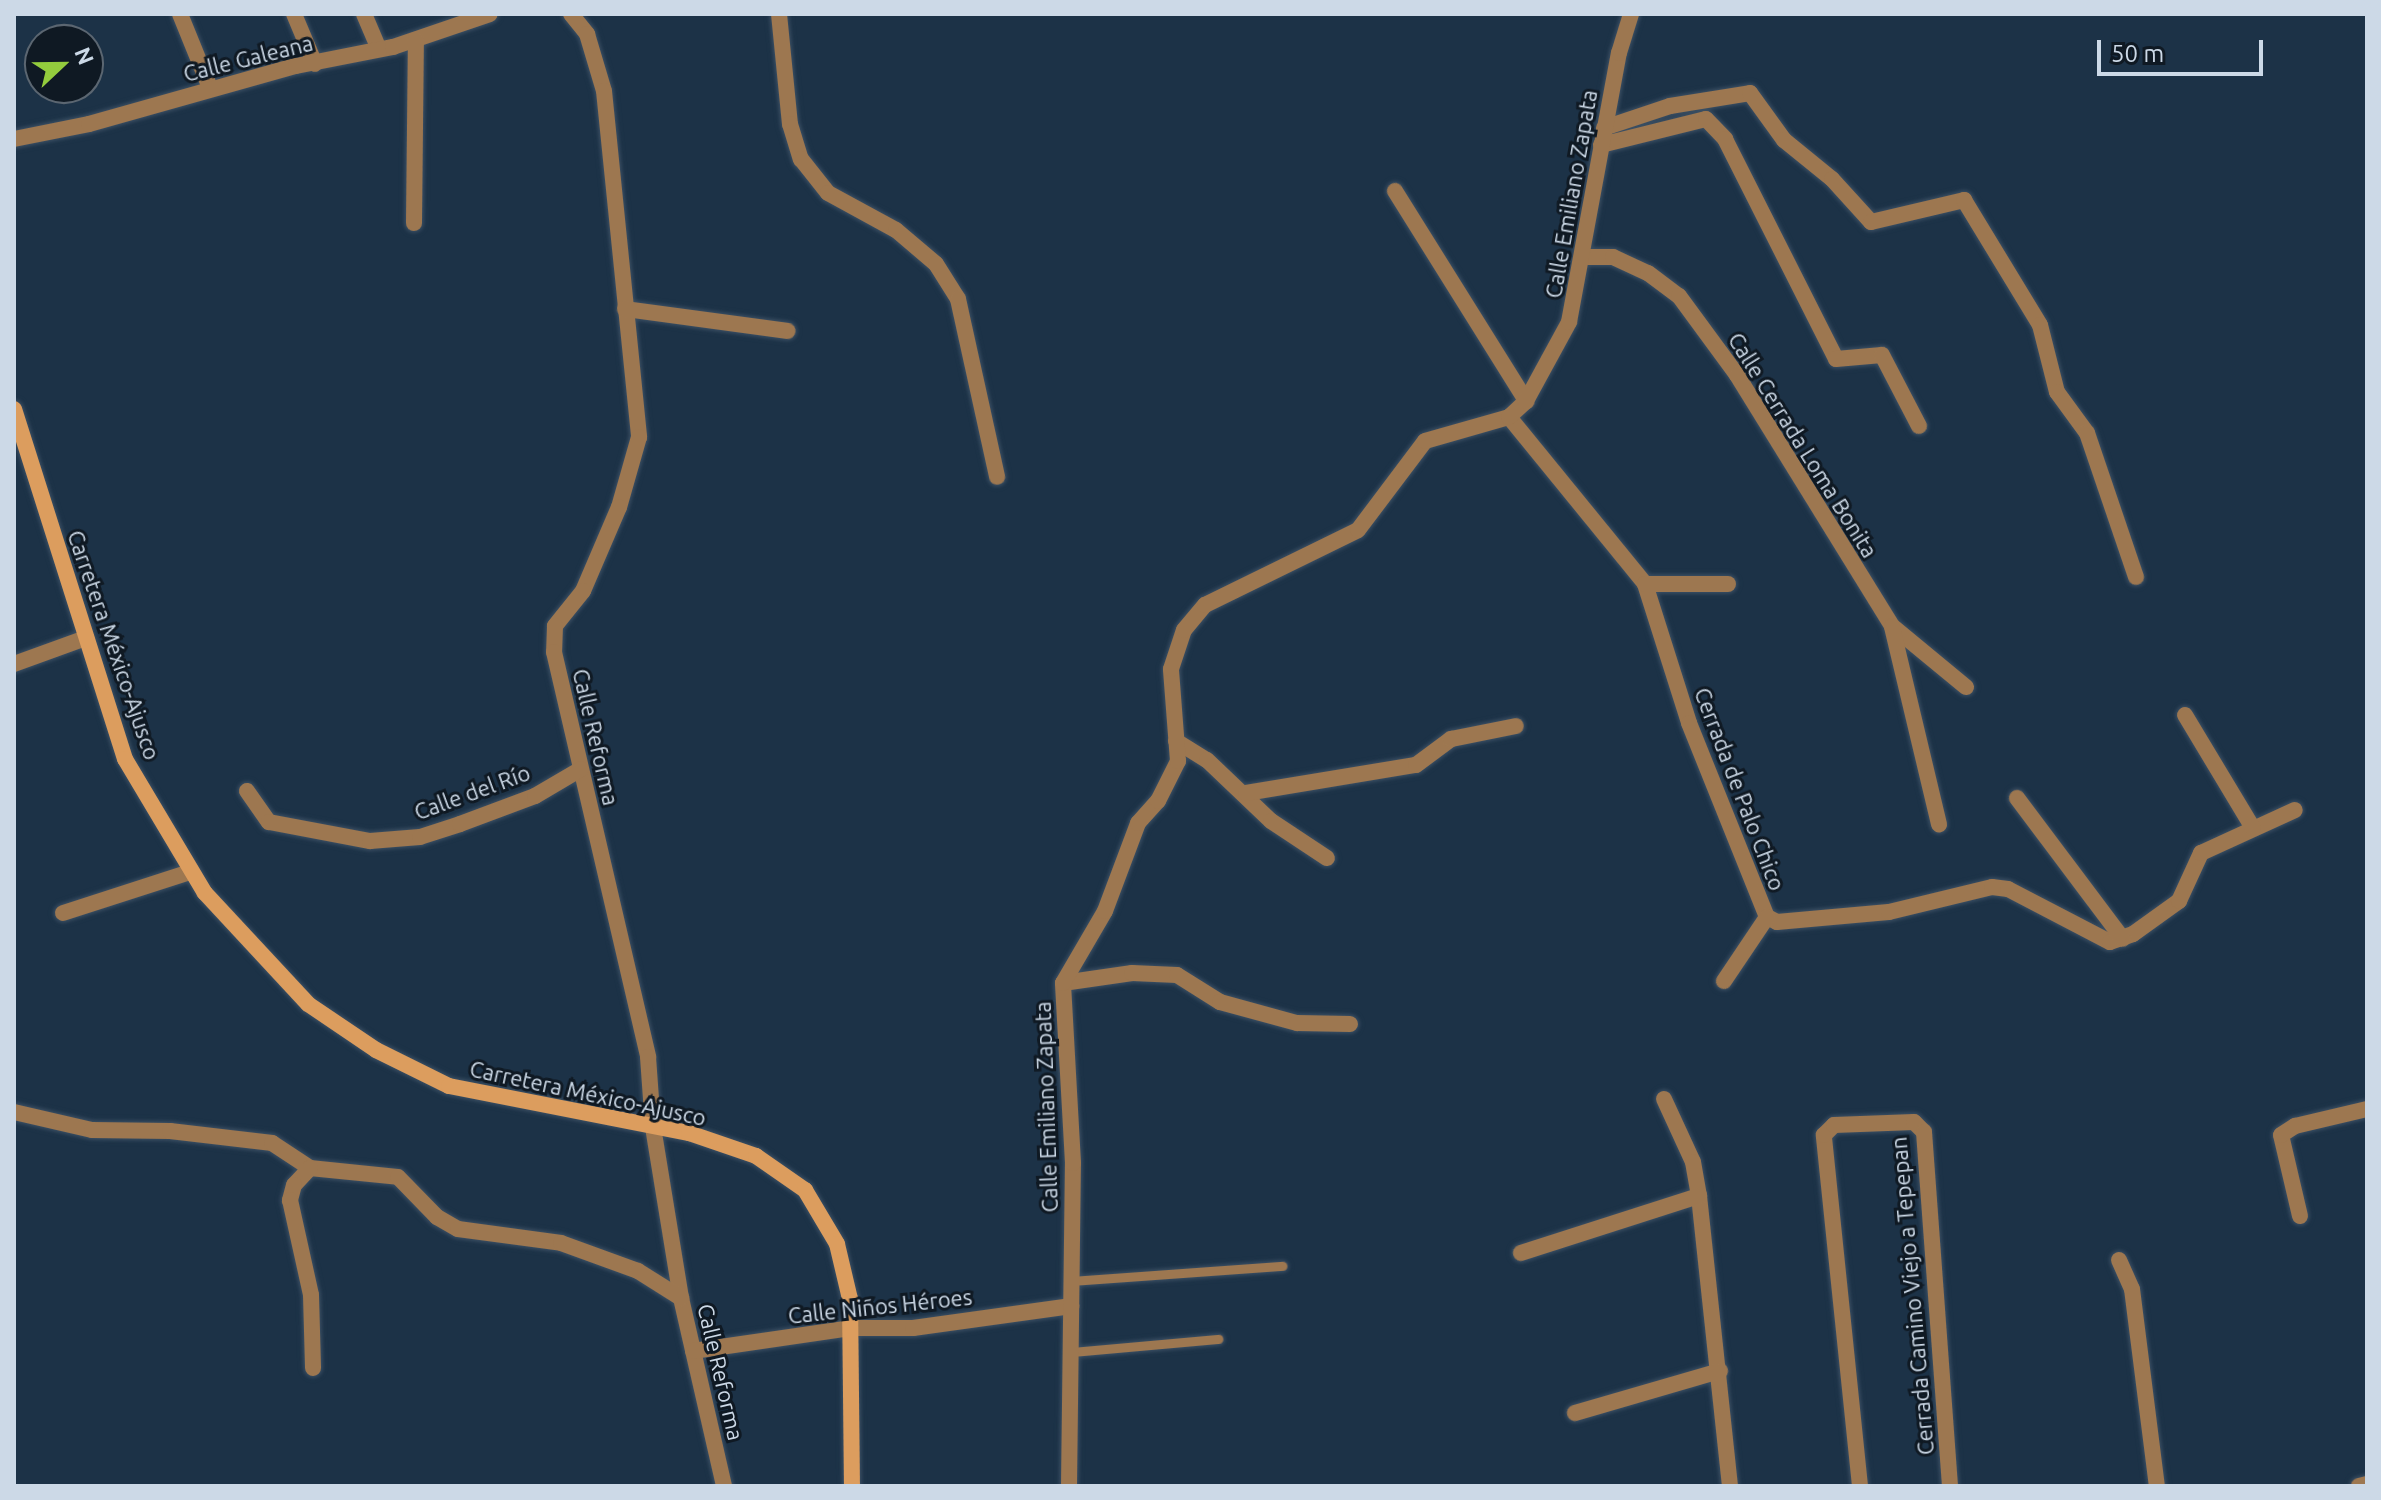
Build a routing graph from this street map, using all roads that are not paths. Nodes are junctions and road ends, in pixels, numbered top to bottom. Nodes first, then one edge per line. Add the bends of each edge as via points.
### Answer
1 (180, 14) edge
2 (294, 14) edge
3 (364, 14) edge
4 (490, 14) edge
5 (571, 14) edge
6 (779, 14) edge
7 (1631, 14) edge
8 (416, 40) junction
9 (379, 49) junction
10 (315, 64) junction
11 (210, 88) junction
12 (1603, 137) junction
13 (14, 139) edge
14 (1395, 191) dead end
15 (414, 223) dead end
16 (1583, 257) junction
17 (625, 309) junction
18 (788, 331) dead end
19 (1526, 401) junction
20 (14, 409) edge
21 (1509, 417) junction
22 (1919, 426) dead end
23 (997, 477) dead end
24 (2136, 577) dead end
25 (1645, 584) junction
26 (1728, 584) dead end
27 (1892, 626) junction
28 (86, 638) junction
29 (14, 664) edge
30 (1966, 687) dead end
31 (2185, 715) dead end
32 (1516, 726) dead end
33 (1176, 741) junction
34 (581, 769) junction
35 (247, 791) dead end
36 (1246, 793) junction
37 (2017, 798) dead end
38 (2295, 810) dead end
39 (1939, 824) dead end
40 (2253, 828) junction
41 (1327, 858) dead end
42 (190, 872) junction
43 (63, 913) dead end
44 (1767, 917) junction
45 (2123, 939) junction
46 (1724, 981) dead end
47 (1063, 983) junction
48 (1350, 1024) dead end
49 (1664, 1099) dead end
50 (2367, 1109) edge
51 (14, 1112) edge
52 (653, 1127) junction
53 (310, 1168) junction
54 (1699, 1196) junction
55 (2300, 1216) dead end
56 (1521, 1253) dead end
57 (2119, 1260) dead end
58 (1282, 1266) dead end
59 (1072, 1281) junction
60 (681, 1298) junction
61 (1071, 1306) junction
62 (850, 1328) junction
63 (1218, 1339) dead end
64 (693, 1351) junction
65 (1071, 1352) junction
66 (313, 1368) dead end
67 (1720, 1371) junction
68 (1575, 1413) dead end
69 (2367, 1484) edge
70 (724, 1486) edge
71 (852, 1486) edge
72 (1069, 1486) edge
73 (1730, 1486) edge
74 (1860, 1486) edge
75 (1950, 1486) edge
76 (2157, 1486) edge
77 (2359, 1486) edge

1 - 11 street
2 - 10 street
3 - 9 street
4 - 8 street, Calle Galeana
5 - 17 street, Calle Reforma via 587,34 604,91
6 - 23 street via 790,124 801,159 828,193 896,230 936,264 958,299
7 - 12 street, Calle Emiliano Zapata
8 - 9 street, Calle Galeana
8 - 15 street
9 - 10 street, Calle Galeana
10 - 11 street, Calle Galeana
11 - 13 street, Calle Galeana via 89,124
12 - 16 street, Calle Emiliano Zapata
12 - 22 street via 1706,119 1725,139 1836,359 1851,362 1882,355
12 - 24 street via 1670,106 1750,93 1784,140 1840,186 1871,222 1964,200 2040,325 2057,392 2087,433
14 - 19 street
16 - 19 street, Calle Emiliano Zapata via 1569,322
16 - 27 street, Calle Cerrada Loma Bonita via 1613,257 1648,273 1679,296 1737,375
17 - 18 street
17 - 34 street, Calle Reforma via 639,437 619,507 583,591 555,626 554,652
19 - 21 street, Calle Emiliano Zapata
20 - 28 main road, Carretera México-Ajusco
21 - 25 street, Cerrada de Palo Chico
21 - 33 street, Calle Emiliano Zapata via 1425,441 1358,530 1205,605 1184,630 1171,669
25 - 26 street
25 - 44 street, Cerrada de Palo Chico via 1689,723
27 - 30 street, Calle Cerrada Loma Bonita
27 - 39 street
28 - 29 street
28 - 42 main road, Carretera México-Ajusco via 125,759
31 - 40 street
32 - 36 street via 1451,739 1416,765
33 - 36 street
33 - 47 street, Calle Emiliano Zapata via 1178,761 1158,801 1138,823 1105,911
34 - 35 street, Calle del Río via 535,796 460,824 420,837 370,841 269,822
34 - 52 street, Calle Reforma via 648,1057
36 - 41 street via 1271,821
37 - 45 street
38 - 40 street
40 - 45 street via 2201,853 2179,901
42 - 43 street
42 - 52 main road, Carretera México-Ajusco via 308,1004 376,1050 449,1086
44 - 45 street, Cerrada de Palo Chico via 1777,922 1889,912 1992,887 2008,889 2097,939
44 - 46 street
47 - 48 street via 1132,973 1177,975 1220,1002 1297,1023
47 - 59 street, Calle Emiliano Zapata via 1073,1163
49 - 54 street via 1693,1162
50 - 55 street via 2295,1126 2281,1135
51 - 53 street via 92,1130 170,1131 272,1143
52 - 60 street, Calle Reforma
52 - 62 main road, Carretera México-Ajusco via 756,1156 805,1190 837,1244 850,1299
53 - 60 street via 398,1177 437,1217 458,1229 561,1243 638,1271
53 - 66 street via 294,1185 290,1200 311,1295
54 - 56 street
54 - 67 street
57 - 76 street via 2132,1289
58 - 59 lane
59 - 61 street, Calle Emiliano Zapata
60 - 64 street, Calle Reforma
61 - 62 street, Calle Niños Héroes via 913,1328
61 - 65 street, Calle Emiliano Zapata
62 - 64 street, Calle Niños Héroes
62 - 71 main road, Carretera México-Ajusco
63 - 65 lane
64 - 70 street, Calle Reforma
65 - 72 street, Calle Emiliano Zapata
67 - 68 street
67 - 73 street
69 - 77 street
74 - 75 street, Cerrada Camino Viejo a Tepepan via 1824,1135 1834,1125 1914,1122 1924,1132

